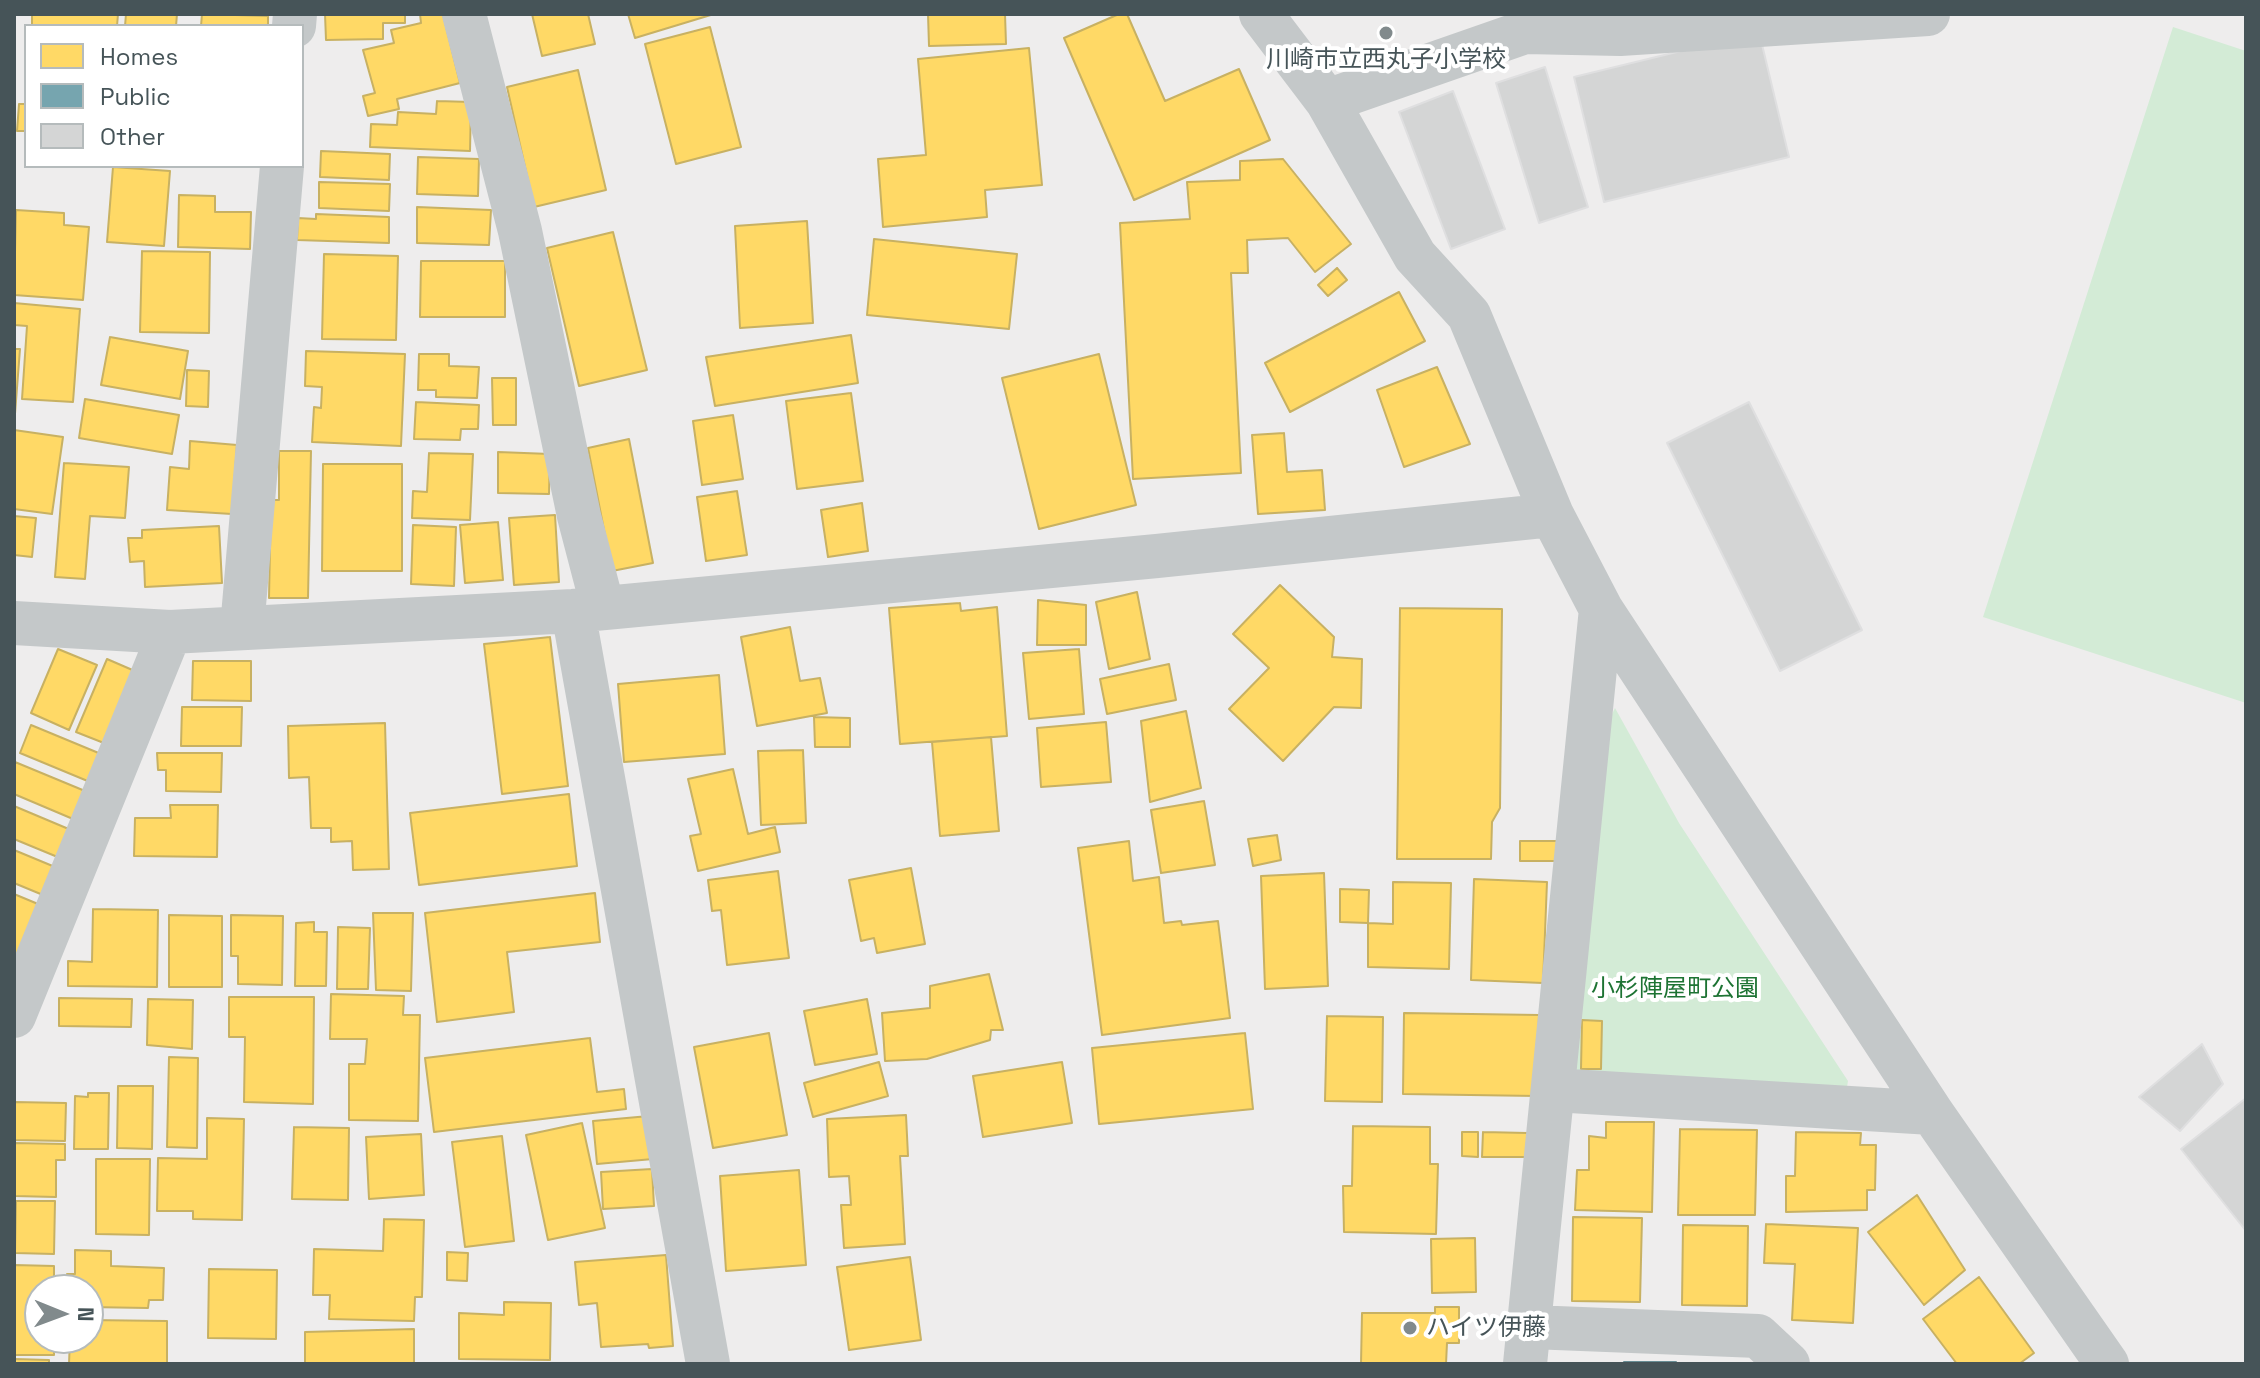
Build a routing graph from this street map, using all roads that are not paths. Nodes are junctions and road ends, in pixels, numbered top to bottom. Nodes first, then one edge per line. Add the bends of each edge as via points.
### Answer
1 (464, 14) edge
2 (1261, 14) edge
3 (1928, 14) edge
4 (1327, 101) junction
5 (282, 168) edge
6 (1552, 515) junction
7 (588, 609) junction
8 (1601, 609) junction
9 (14, 623) edge
10 (242, 628) junction
11 (170, 632) junction
12 (14, 1016) edge
13 (1554, 1090) junction
14 (1932, 1113) junction
15 (1528, 1345) edge
16 (708, 1364) edge
17 (1788, 1364) edge
18 (2107, 1364) edge

1 - 7 street via 520,231 579,516
2 - 4 street
3 - 4 street via 1620,34 1525,32
4 - 6 street via 1415,256 1469,315
5 - 10 street
6 - 7 street
6 - 8 street
7 - 10 street
7 - 16 street
8 - 13 street
8 - 14 street
9 - 11 street
10 - 11 street
11 - 12 street
13 - 14 street
13 - 15 street
14 - 18 street
15 - 17 street via 1758,1336

